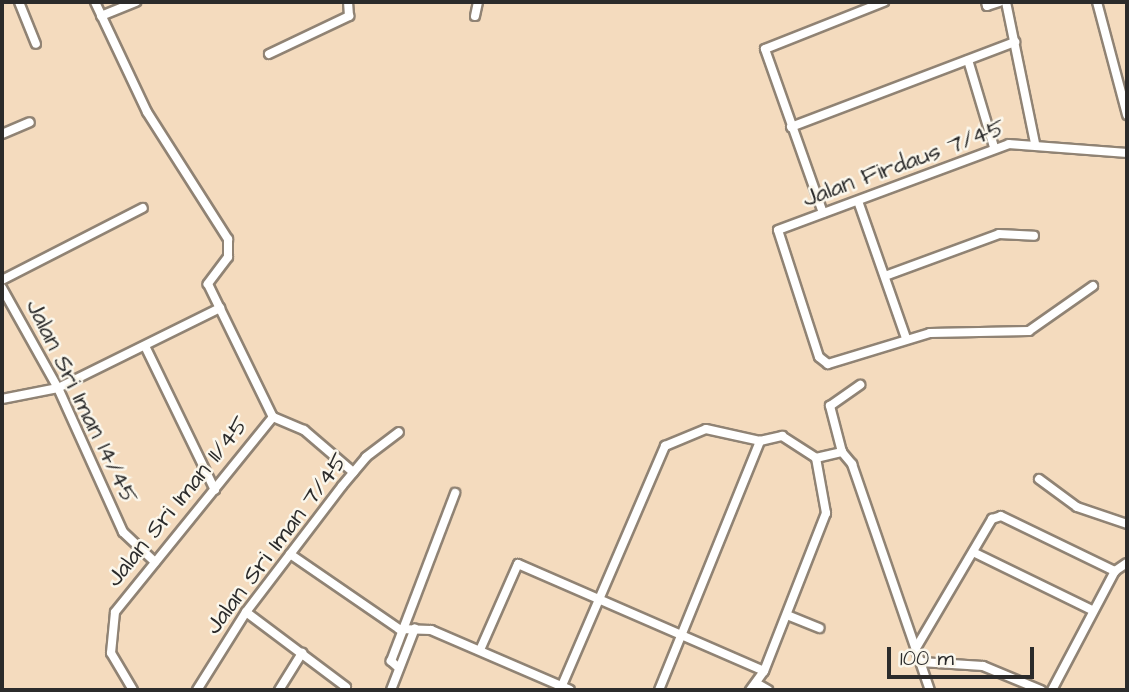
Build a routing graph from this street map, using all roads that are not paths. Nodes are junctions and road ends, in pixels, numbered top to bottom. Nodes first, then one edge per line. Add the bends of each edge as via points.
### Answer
1 (19, 2) edge
2 (95, 2) edge
3 (136, 2) edge
4 (348, 2) edge
5 (478, 2) edge
6 (884, 2) edge
7 (986, 2) edge
8 (999, 2) edge
9 (1006, 2) edge
10 (1097, 2) edge
11 (101, 16) junction
12 (475, 16) dead end
13 (1015, 42) junction
14 (36, 44) dead end
15 (269, 54) dead end
16 (968, 60) junction
17 (1127, 115) edge
18 (30, 122) dead end
19 (791, 127) junction
20 (2, 134) edge
21 (1035, 143) junction
22 (993, 147) junction
23 (1127, 153) edge
24 (858, 201) junction
25 (143, 208) dead end
26 (823, 213) junction
27 (1034, 236) dead end
28 (885, 276) junction
29 (2, 280) edge
30 (1093, 286) dead end
31 (2, 288) edge
32 (220, 308) junction
33 (906, 338) junction
34 (145, 346) junction
35 (860, 385) dead end
36 (58, 388) junction
37 (2, 399) edge
38 (273, 417) junction
39 (399, 432) dead end
40 (760, 441) junction
41 (842, 452) junction
42 (816, 458) junction
43 (353, 472) junction
44 (1039, 479) dead end
45 (215, 490) junction
46 (456, 493) dead end
47 (1127, 524) edge
48 (973, 552) junction
49 (290, 554) junction
50 (155, 562) junction
51 (1127, 563) edge
52 (1115, 571) junction
53 (601, 600) junction
54 (1092, 610) junction
55 (246, 612) junction
56 (787, 615) junction
57 (415, 628) junction
58 (820, 628) dead end
59 (402, 630) junction
60 (682, 635) junction
61 (916, 648) junction
62 (480, 650) junction
63 (302, 653) junction
64 (920, 662) junction
65 (398, 668) junction
66 (764, 671) junction
67 (756, 682) junction
68 (346, 687) dead end
69 (564, 689) edge
70 (133, 690) edge
71 (197, 690) edge
72 (279, 690) edge
73 (391, 690) edge
74 (659, 690) edge
75 (750, 690) edge
76 (768, 690) edge
77 (930, 690) edge
78 (1041, 690) edge
79 (1052, 690) edge

1 - 14 street
2 - 11 street
3 - 11 street
4 - 15 street via 349,16
5 - 12 street
6 - 19 street via 767,46 765,57
7 - 8 street via 988,6
9 - 13 street
10 - 17 street
11 - 32 street via 147,112 228,239 228,257 208,284
13 - 16 street
13 - 21 street
16 - 19 street
16 - 22 street
18 - 20 street
19 - 26 street
21 - 22 street, Jalan Firdaus 7/45
21 - 23 street, Jalan Firdaus 7/45
22 - 24 street, Jalan Firdaus 7/45
24 - 26 street, Jalan Firdaus 7/45
24 - 28 street
25 - 29 street
26 - 33 street, Jalan Firdaus 7/45 via 778,230 821,361 832,364
27 - 28 street via 999,234
28 - 33 street
30 - 33 street via 1029,331 930,332
31 - 36 street, Jalan Sri Iman 14/45
32 - 34 street
32 - 38 street
34 - 36 street
34 - 45 street
35 - 41 street via 830,407
36 - 37 street
36 - 50 street, Jalan Sri Iman 14/45 via 124,532
38 - 43 street via 304,430
38 - 45 street, Jalan Sri Iman 11/45
39 - 43 street, Jalan Sri Iman 7/45
40 - 42 street via 786,437
40 - 53 street via 706,429 668,443
40 - 60 street
41 - 42 street
41 - 61 street via 852,464
42 - 56 street via 826,516
43 - 49 street, Jalan Sri Iman 7/45
44 - 47 street via 1077,507
45 - 50 street, Jalan Sri Iman 11/45
46 - 59 street
48 - 52 street via 999,515
48 - 54 street
48 - 61 street
49 - 55 street, Jalan Sri Iman 7/45
49 - 59 street
50 - 70 street, Jalan Sri Iman 11/45 via 121,600 111,626 111,653
51 - 52 street
52 - 54 street
53 - 60 street
53 - 62 street via 518,564
53 - 69 street
54 - 79 street
55 - 63 street
55 - 71 street, Jalan Sri Iman 7/45
56 - 58 street
56 - 66 street
57 - 59 street
57 - 62 street
57 - 65 street
59 - 65 street via 391,661
60 - 66 street
60 - 74 street
61 - 64 street
62 - 69 street
63 - 68 street
63 - 72 street
64 - 77 street
64 - 78 street via 983,666
65 - 73 street
66 - 67 street
67 - 75 street
67 - 76 street

